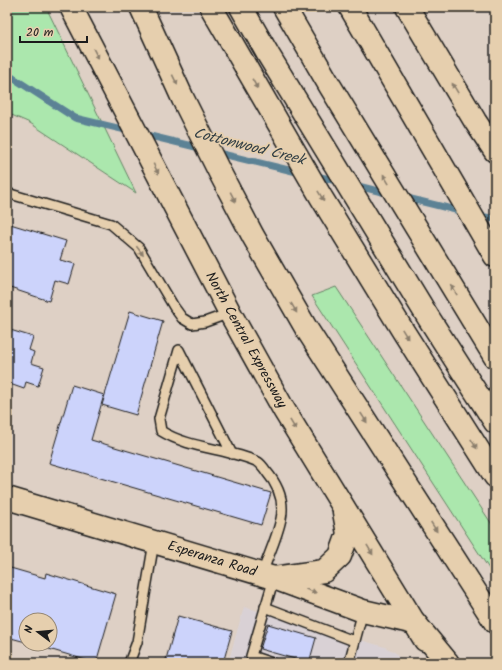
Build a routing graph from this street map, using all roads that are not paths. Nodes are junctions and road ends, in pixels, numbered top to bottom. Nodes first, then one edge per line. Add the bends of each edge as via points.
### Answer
1 (71, 7) edge
2 (140, 7) edge
3 (211, 7) edge
4 (242, 7) edge
5 (284, 7) edge
6 (350, 7) edge
7 (407, 7) edge
8 (408, 106) junction
9 (495, 151) edge
10 (7, 193) edge
11 (495, 234) edge
12 (495, 256) edge
13 (230, 312) junction
14 (495, 357) edge
15 (495, 422) edge
16 (232, 454) junction
17 (495, 476) edge
18 (7, 498) edge
19 (342, 505) junction
20 (154, 542) junction
21 (268, 576) junction
22 (266, 607) junction
23 (363, 610) junction
24 (495, 622) edge
25 (415, 623) junction
26 (354, 641) junction
27 (129, 663) edge
28 (272, 663) edge
29 (349, 663) edge
30 (439, 663) edge
31 (448, 663) edge

1 -> 13 main road, North Central Expressway
2 -> 24 main road via 220,173 306,328
3 -> 17 main road via 384,300
4 - 15 main road via 269,56 428,317
14 -> 5 main road
6 - 8 main road
9 -> 7 main road
8 - 11 main road
8 - 12 main road
10 -> 13 lane via 111,224 139,248 174,307 182,318 192,324 205,322
13 -> 19 main road, North Central Expressway via 284,410
16 - 16 lane via 171,437 161,431 159,419 179,350
16 - 21 lane via 260,463 276,483 282,500 281,518
18 - 20 main road, Esperanza Road
19 - 21 main road via 348,534 340,556 324,571
19 -> 25 main road, North Central Expressway
20 - 21 main road, Esperanza Road
20 - 27 lane via 137,642
21 - 22 lane
21 -> 23 main road, Esperanza Road
22 - 26 lane
22 - 28 lane via 251,656
23 - 25 main road, Esperanza Road
23 - 26 lane
25 - 30 main road, North Central Expressway
25 - 31 main road
26 - 29 lane

